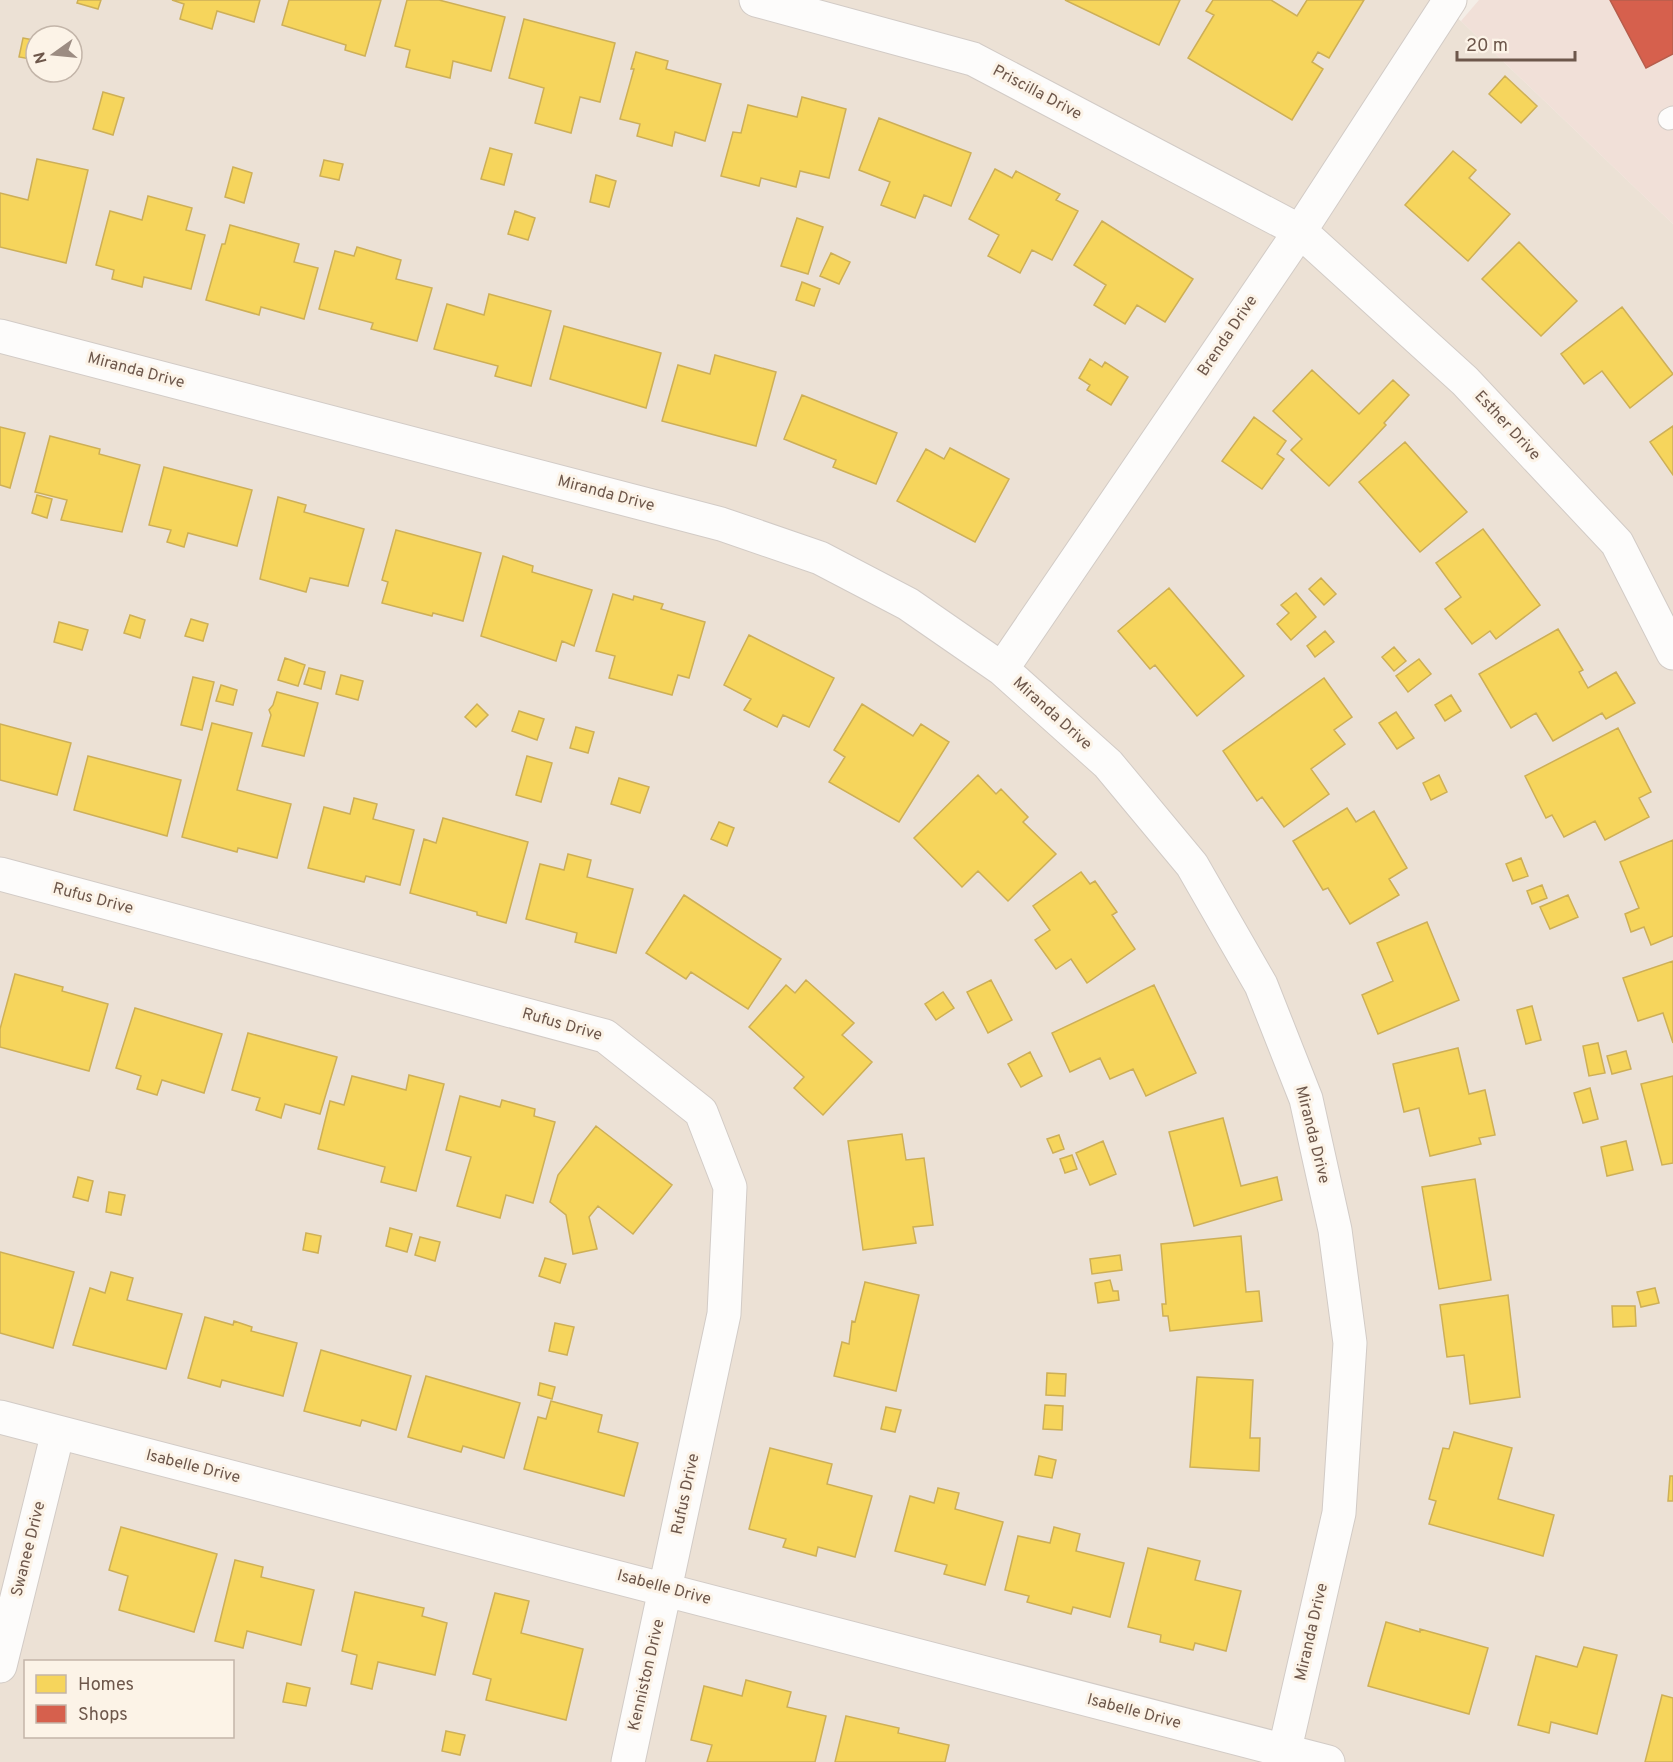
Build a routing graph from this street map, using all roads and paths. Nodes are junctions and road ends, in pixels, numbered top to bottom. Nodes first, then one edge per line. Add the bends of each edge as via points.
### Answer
1 (756, 0) edge
2 (1450, 0) edge
3 (1300, 231) junction
4 (0, 336) edge
5 (1673, 653) edge
6 (1002, 669) junction
7 (0, 874) edge
8 (0, 1417) edge
9 (58, 1432) junction
10 (667, 1589) junction
11 (0, 1666) edge
12 (1283, 1757) edge
13 (628, 1762) edge
14 (1328, 1762) edge

1 - 3 street, Priscilla Drive via 973,59
2 - 3 street, Brenda Drive
3 - 5 street, Esther Drive via 1465,381 1617,543
3 - 6 street, Brenda Drive
4 - 6 street, Miranda Drive via 722,524 820,558 908,604
6 - 12 street, Miranda Drive via 1108,764 1192,865 1261,985 1306,1099 1335,1230 1350,1343 1339,1513
7 - 10 street, Rufus Drive via 606,1036 701,1112 730,1187 724,1314
8 - 9 street, Isabelle Drive
9 - 10 street, Isabelle Drive
9 - 11 street, Swanee Drive
10 - 12 street, Isabelle Drive
10 - 13 street, Kenniston Drive
12 - 14 street, Isabelle Drive

